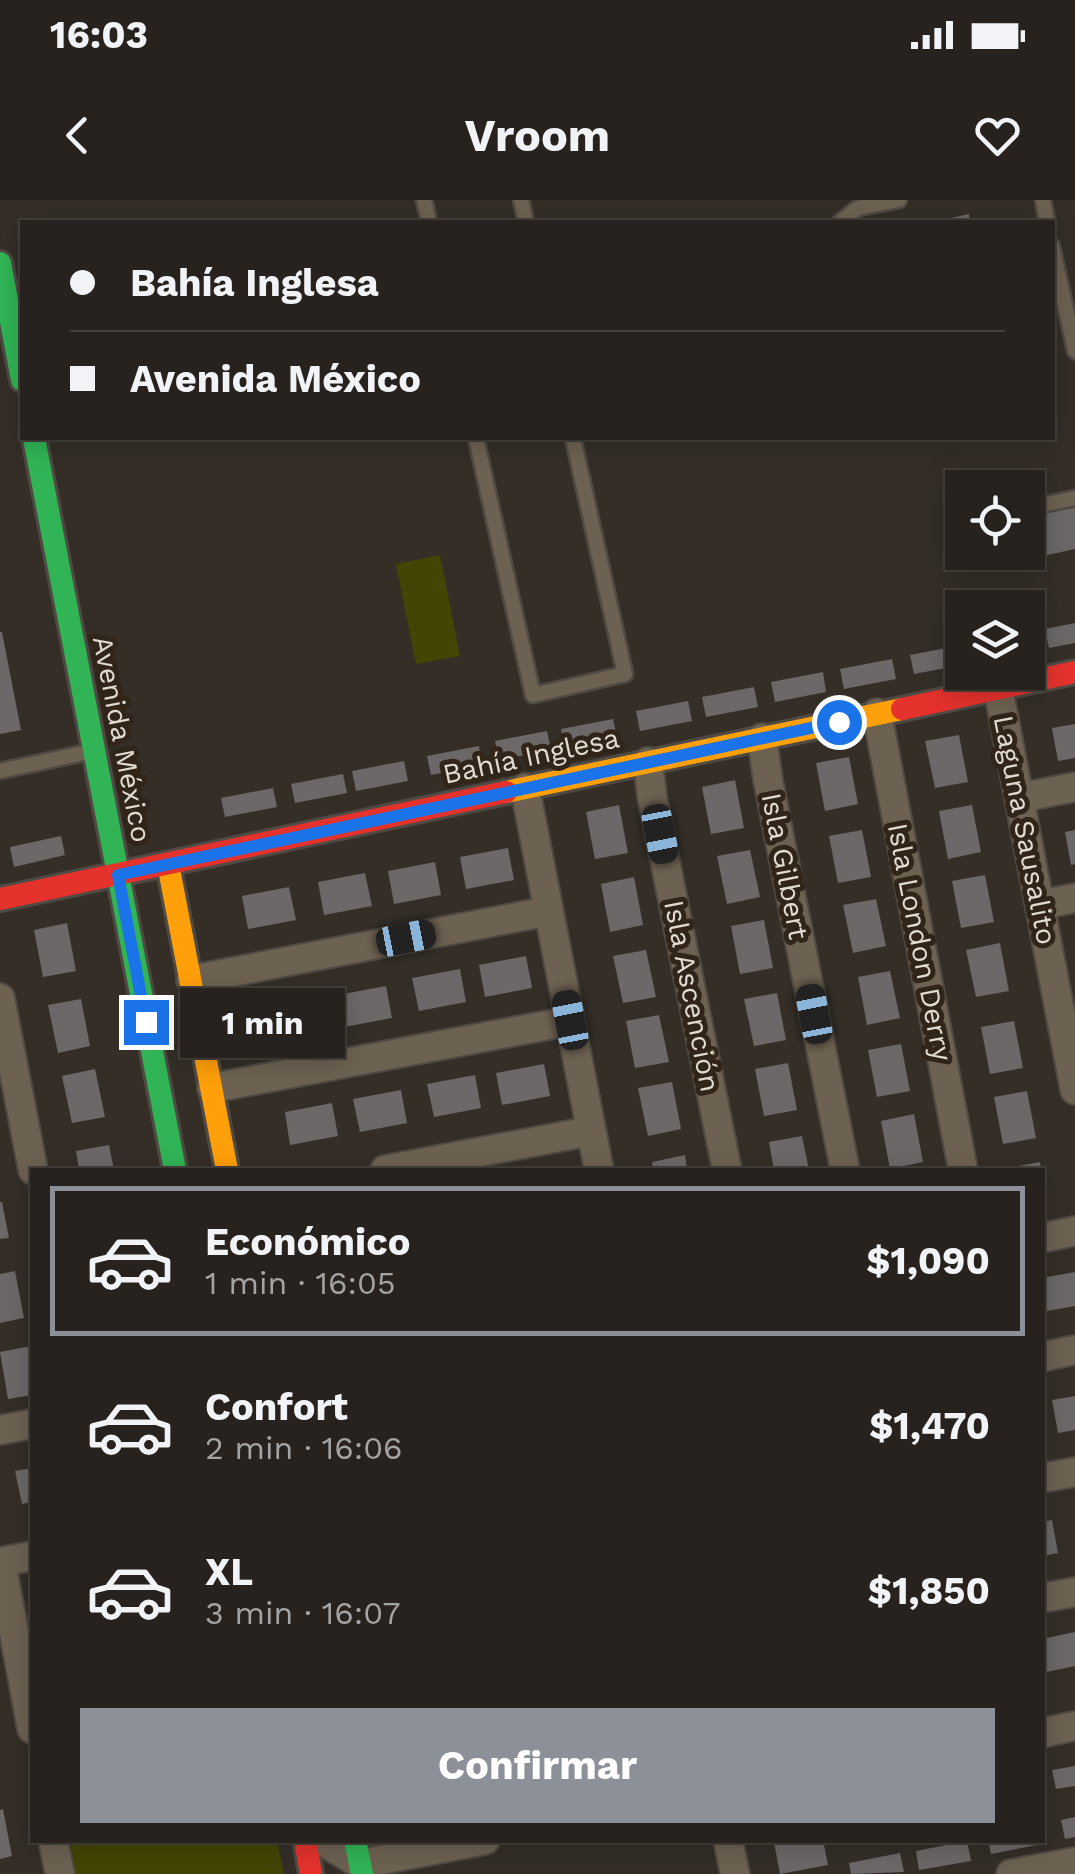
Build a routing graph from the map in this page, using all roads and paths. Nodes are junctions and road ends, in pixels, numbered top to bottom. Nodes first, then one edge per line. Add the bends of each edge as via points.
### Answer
1 (899, 200) edge
2 (857, 204) edge
3 (1055, 260) edge
4 (0, 263) edge
5 (1075, 352) edge
6 (19, 387) edge
7 (34, 440) edge
8 (476, 440) edge
9 (573, 440) edge
10 (1075, 498) edge
11 (1045, 504) edge
12 (1075, 672) edge
13 (1045, 678) edge
14 (989, 690) edge
15 (998, 690) edge
16 (877, 714) junction
17 (762, 738) junction
18 (94, 750) junction
19 (648, 762) junction
20 (0, 771) edge
21 (1075, 787) edge
22 (526, 788) junction
23 (1019, 798) junction
24 (168, 864) junction
25 (118, 875) junction
26 (1075, 898) edge
27 (0, 900) edge
28 (1040, 905) junction
29 (549, 911) junction
30 (191, 980) junction
31 (0, 998) edge
32 (1068, 1012) edge
33 (570, 1020) junction
34 (212, 1088) junction
35 (1075, 1090) edge
36 (591, 1130) junction
37 (481, 1161) edge
38 (32, 1168) edge
39 (175, 1168) edge
40 (227, 1168) edge
41 (406, 1168) edge
42 (599, 1168) edge
43 (726, 1168) edge
44 (844, 1168) edge
45 (964, 1168) edge
46 (1075, 1232) edge
47 (1045, 1237) edge
48 (1075, 1350) edge
49 (1045, 1356) edge
50 (30, 1424) edge
51 (0, 1430) edge
52 (1075, 1472) edge
53 (1045, 1477) edge
54 (30, 1556) edge
55 (1, 1562) edge
56 (1075, 1592) edge
57 (1045, 1597) edge
58 (30, 1717) edge
59 (1075, 1726) edge
60 (1045, 1731) edge
61 (55, 1843) edge
62 (305, 1843) edge
63 (327, 1843) edge
64 (465, 1843) edge
65 (729, 1843) edge
66 (359, 1859) edge
67 (1075, 1862) edge
68 (60, 1874) edge
69 (311, 1874) edge
70 (735, 1874) edge
71 (1011, 1874) edge

1 - 2 lane
3 - 5 lane
4 - 6 street
7 - 18 street, Avenida México
8 - 9 lane via 533,696 626,674
10 - 11 lane
12 - 13 street, Bahía Inglesa
14 - 16 street, Bahía Inglesa
15 - 23 street, Laguna Sausalito
16 - 17 street, Bahía Inglesa
16 - 45 street, Isla London Derry
17 - 19 street, Bahía Inglesa
17 - 44 street, Isla Gilbert
18 - 20 lane
18 - 25 street, Avenida México
19 - 22 street, Bahía Inglesa
19 - 43 street, Isla Ascención
21 - 23 street
22 - 24 street, Bahía Inglesa
22 - 29 street
23 - 28 street, Laguna Sausalito
24 - 25 street, Bahía Inglesa
24 - 30 street, Avenida México
25 - 27 street, Bahía Inglesa
25 - 39 street, Avenida México
26 - 28 street
28 - 32 street, Laguna Sausalito
29 - 30 street
29 - 33 street
30 - 34 street, Avenida México
31 - 38 street
32 - 35 street, Laguna Sausalito
33 - 34 street
33 - 36 street
34 - 40 street, Avenida México
36 - 37 street
36 - 42 street
37 - 41 street
46 - 47 street
48 - 49 street
50 - 51 street
52 - 53 street
54 - 55 street
55 - 58 street
56 - 57 street
59 - 60 street
61 - 68 street
62 - 69 street
63 - 66 street
64 - 66 street
65 - 70 street
67 - 71 street

